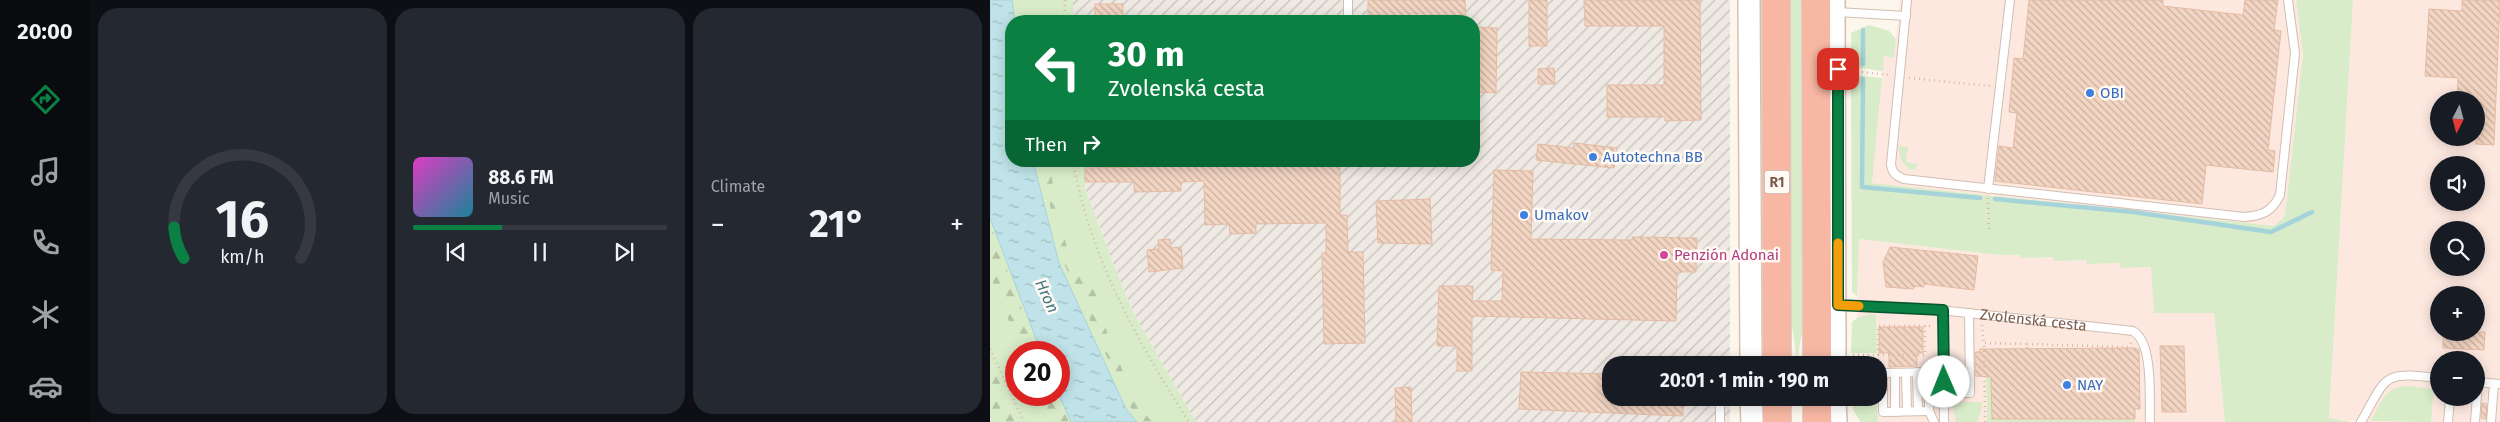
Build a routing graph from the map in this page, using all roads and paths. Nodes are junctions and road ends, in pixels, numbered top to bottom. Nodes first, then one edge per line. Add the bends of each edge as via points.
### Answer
1 (1065, 0) edge
2 (1348, 0) edge
3 (1749, 0) edge
4 (1776, 0) edge
5 (1907, 0) edge
6 (2010, 0) edge
7 (2288, 0) edge
8 (1830, 4) edge
9 (1064, 15) edge
10 (1348, 15) edge
11 (1906, 16) junction
12 (1848, 71) dead end
13 (1900, 77) junction
14 (1994, 87) dead end
15 (1074, 167) edge
16 (1988, 189) junction
17 (1989, 233) dead end
18 (1838, 305) junction
19 (1943, 310) junction
20 (1970, 313) junction
21 (1981, 314) junction
22 (1925, 326) junction
23 (1943, 326) junction
24 (2138, 335) junction
25 (1984, 343) junction
26 (2027, 344) junction
27 (2027, 348) dead end
28 (990, 349) edge
29 (1878, 355) junction
30 (1760, 356) edge
31 (1760, 356) edge
32 (1817, 356) edge
33 (1843, 356) edge
34 (1871, 356) edge
35 (1895, 372) junction
36 (1906, 372) junction
37 (1917, 372) junction
38 (1929, 372) junction
39 (1944, 372) junction
40 (2430, 377) edge
41 (2497, 384) edge
42 (1945, 393) junction
43 (1720, 406) edge
44 (1751, 406) edge
45 (1777, 406) edge
46 (1817, 406) edge
47 (1838, 406) edge
48 (2449, 406) edge
49 (2476, 406) edge
50 (1907, 411) junction
51 (1918, 411) junction
52 (1929, 411) junction
53 (1895, 412) junction
54 (1720, 421) edge
55 (1024, 422) edge
56 (1189, 422) edge
57 (1752, 422) edge
58 (1777, 422) edge
59 (1817, 422) edge
60 (1839, 422) edge
61 (1934, 422) edge
62 (1944, 422) edge
63 (1984, 422) edge
64 (2150, 422) edge
65 (2361, 422) edge
66 (2448, 422) edge
67 (2475, 422) edge
68 (2491, 422) edge

1 - 9 path
2 - 10 lane
3 - 30 main road
4 - 31 highway, R1
5 - 11 lane
6 - 16 lane
7 - 16 lane via 2295,53 2280,196 2276,205 2266,212 2255,216 2227,215
8 - 11 lane
8 - 18 street
8 - 32 highway
11 - 13 lane
12 - 13 path
13 - 14 path
13 - 16 lane via 1891,170 1904,180
15 - 56 path via 1081,200 1122,304 1136,334
16 - 17 path
18 - 19 lane, Zvolenská cesta
18 - 33 street
19 - 20 lane, Zvolenská cesta
19 - 23 lane
20 - 21 lane, Zvolenská cesta
20 - 42 lane via 1970,393
21 - 24 lane, Zvolenská cesta via 2121,328
21 - 25 path
22 - 23 path
22 - 29 path via 1878,326
22 - 29 path via 1925,355
23 - 39 lane
24 - 26 path via 2128,347
24 - 64 lane via 2147,352
25 - 26 path
25 - 63 path
26 - 27 path
28 - 55 path
29 - 34 path
35 - 36 lane
35 - 53 lane
35 - 53 lane via 1883,373 1883,412
36 - 37 lane
36 - 50 lane
37 - 38 lane
37 - 51 lane
38 - 39 lane
38 - 52 lane
39 - 42 lane
40 - 65 lane via 2402,374 2388,378
41 - 68 lane
42 - 62 lane
43 - 54 lane
44 - 57 main road
45 - 58 highway
46 - 59 highway
47 - 60 street
48 - 66 lane
49 - 67 lane
50 - 51 lane
50 - 53 lane
51 - 52 lane
52 - 61 lane

